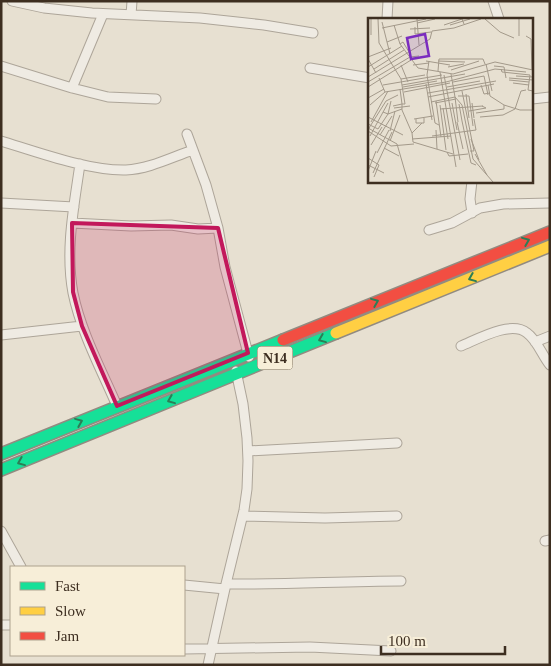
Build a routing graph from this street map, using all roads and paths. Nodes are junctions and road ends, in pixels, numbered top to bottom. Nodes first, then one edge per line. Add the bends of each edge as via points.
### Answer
1 (12, 1) edge
2 (132, 1) edge
3 (388, 1) edge
4 (493, 1) edge
5 (103, 14) junction
6 (131, 15) junction
7 (387, 18) edge
8 (499, 18) edge
9 (314, 33) dead end
10 (1, 66) edge
11 (310, 68) dead end
12 (368, 78) edge
13 (72, 88) junction
14 (550, 97) edge
15 (156, 99) dead end
16 (534, 99) edge
17 (187, 134) dead end
18 (1, 141) edge
19 (193, 150) junction
20 (80, 164) junction
21 (472, 182) edge
22 (1, 203) edge
23 (550, 203) edge
24 (74, 207) junction
25 (472, 213) junction
26 (72, 223) junction
27 (218, 228) junction
28 (430, 230) dead end
29 (550, 232) edge
30 (550, 246) edge
31 (495, 254) junction
32 (500, 266) junction
33 (82, 326) junction
34 (1, 335) edge
35 (550, 336) edge
36 (535, 342) junction
37 (461, 346) dead end
38 (248, 353) junction
39 (231, 360) junction
40 (550, 365) edge
41 (252, 367) junction
42 (237, 373) junction
43 (117, 406) junction
44 (397, 443) dead end
45 (248, 451) junction
46 (1, 454) edge
47 (1, 470) edge
48 (243, 516) junction
49 (397, 516) dead end
50 (1, 531) edge
51 (21, 566) edge
52 (401, 581) dead end
53 (185, 585) edge
54 (225, 587) junction
55 (185, 649) edge
56 (212, 649) junction
57 (391, 651) dead end
58 (208, 665) edge

1 - 5 street
2 - 6 street
3 - 7 street
4 - 8 street
5 - 6 street
5 - 13 street
6 - 9 street via 264,24
10 - 13 street
11 - 12 street
13 - 15 street via 108,97
14 - 16 street
17 - 19 street
18 - 20 street
19 - 20 street via 126,170
19 - 27 street
20 - 24 street
21 - 25 street
22 - 24 street
23 - 25 street via 502,204
24 - 26 street
25 - 28 street
26 - 27 street via 171,224 198,230
26 - 33 street via 73,292
27 - 38 street
31 -> 29 main road, N14
30 - 32 main road, N14
31 - 32 main road
38 -> 31 main road, N14
32 -> 41 main road, N14
33 - 34 street
33 - 43 street
35 - 36 street
36 - 37 street via 528,333 510,327
36 - 40 street
38 - 39 main road, N14
38 - 41 street
39 - 42 street
39 - 43 main road, N14
41 - 42 main road, N14
42 - 45 street
42 -> 47 main road, N14
46 -> 43 main road, N14
44 - 45 street
45 - 48 street
48 - 49 street
48 - 54 street
50 - 51 street
52 - 54 street
53 - 54 street
54 - 56 street
55 - 56 street
56 - 57 street via 310,647
56 - 58 street

